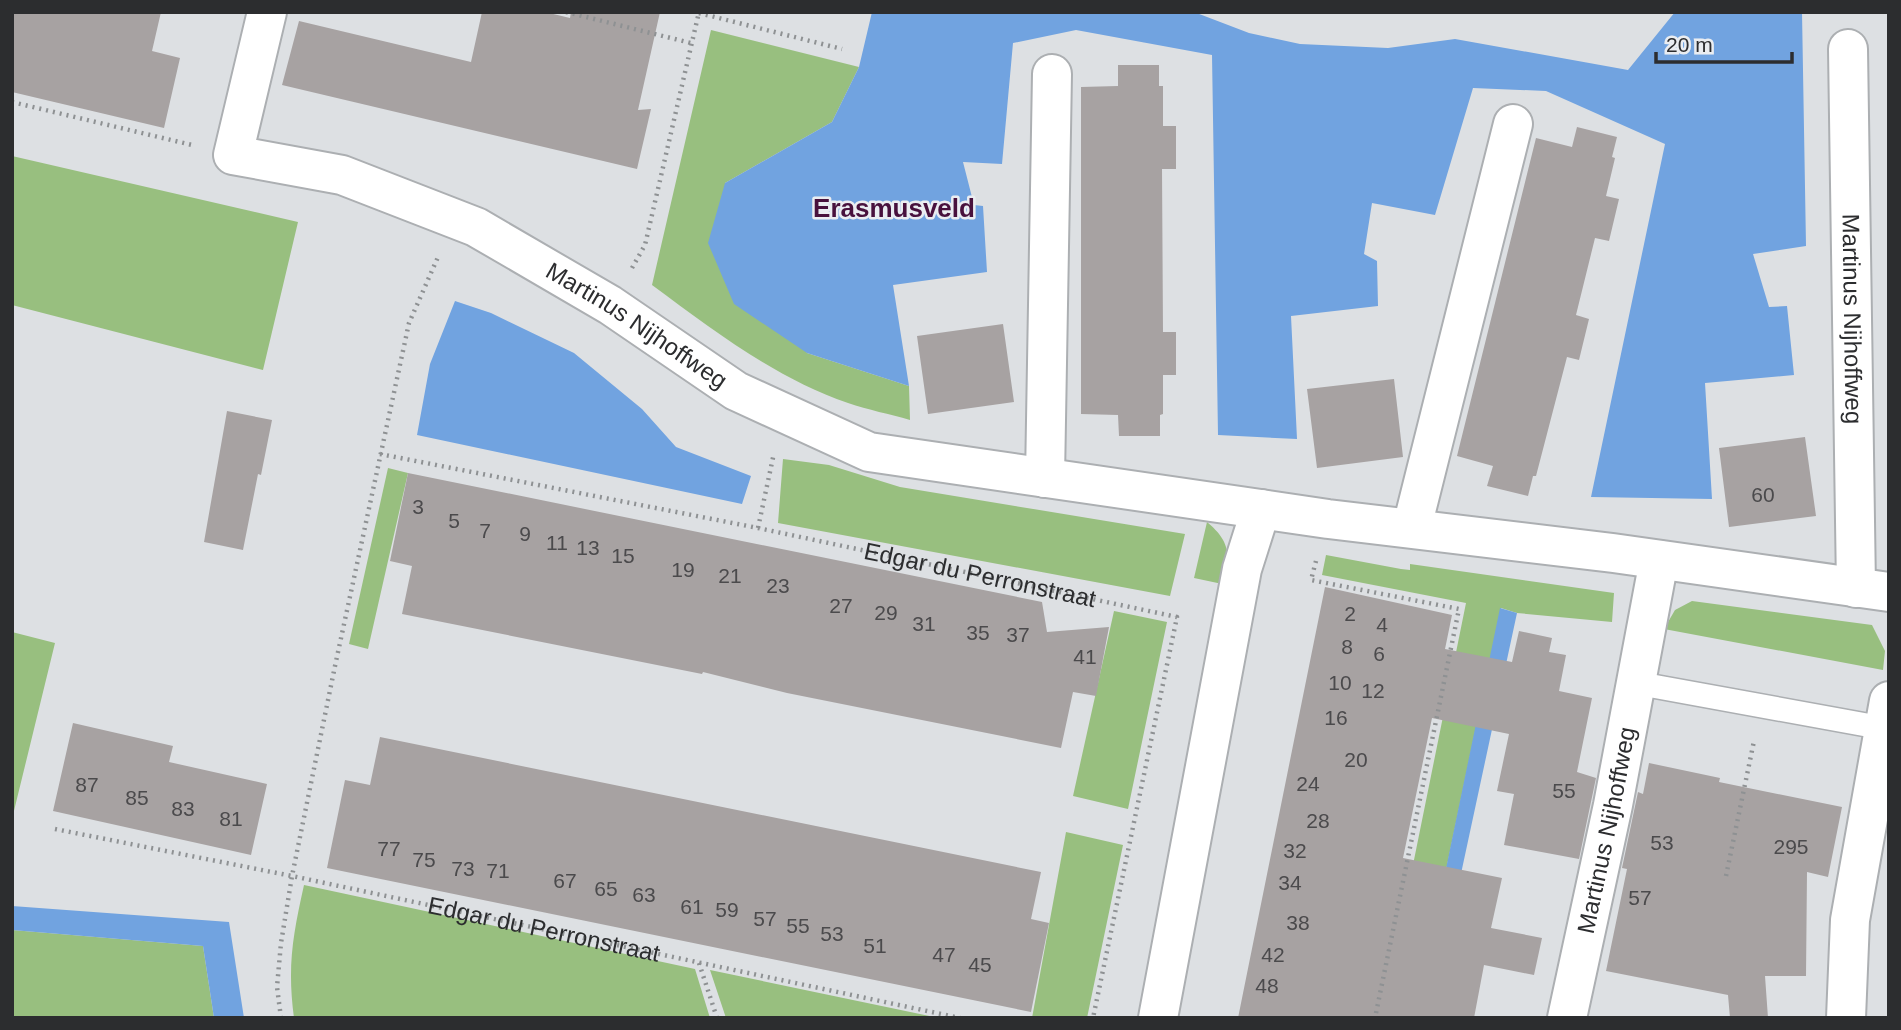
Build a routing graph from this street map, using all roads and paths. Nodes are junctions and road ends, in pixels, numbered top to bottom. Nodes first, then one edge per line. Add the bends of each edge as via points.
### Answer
1 (267, 12) edge
2 (566, 12) edge
3 (699, 13) edge
4 (691, 43) junction
5 (1849, 48) dead end
6 (842, 49) dead end
7 (1052, 74) dead end
8 (12, 102) edge
9 (1513, 124) dead end
10 (233, 155) junction
11 (456, 218) junction
12 (610, 305) junction
13 (783, 413) junction
14 (380, 454) junction
15 (1045, 478) junction
16 (1261, 509) junction
17 (1328, 519) junction
18 (1412, 527) junction
19 (758, 528) junction
20 (1659, 560) junction
21 (1872, 590) edge
22 (1636, 683) junction
23 (1762, 706) junction
24 (1886, 714) edge
25 (55, 829) dead end
26 (292, 876) junction
27 (1726, 876) dead end
28 (699, 963) junction
29 (281, 1018) edge
30 (717, 1018) edge
31 (960, 1018) edge
32 (1093, 1018) edge
33 (1158, 1018) edge
34 (1375, 1018) edge
35 (1567, 1018) edge
36 (1846, 1018) edge

1 - 10 street
2 - 4 path
3 - 4 path
3 - 6 path
4 - 12 path via 645,245
5 - 21 street, Martinus Nijhoffweg
7 - 15 street
8 - 10 path
9 - 18 street
10 - 11 street, Martinus Nijhoffweg via 342,175
11 - 12 street, Martinus Nijhoffweg
11 - 14 path via 409,323
12 - 13 street, Martinus Nijhoffweg via 736,391
13 - 15 street, Martinus Nijhoffweg via 869,453
13 - 19 path
14 - 19 path, Edgar du Perronstraat
14 - 26 path
15 - 16 street, Martinus Nijhoffweg
16 - 17 street, Martinus Nijhoffweg
16 - 33 street via 1242,569
17 - 18 street, Martinus Nijhoffweg
17 - 34 path via 1311,580 1459,609
18 - 20 street, Martinus Nijhoffweg
19 - 32 path, Edgar du Perronstraat via 1177,617
20 - 21 street, Martinus Nijhoffweg
20 - 22 street, Martinus Nijhoffweg
22 - 23 lane
22 - 35 street, Martinus Nijhoffweg
23 - 24 lane
23 - 27 path
24 - 36 street via 1850,920
25 - 26 path, Edgar du Perronstraat
26 - 28 path, Edgar du Perronstraat
26 - 29 path via 277,987
28 - 30 path
28 - 31 path, Edgar du Perronstraat

